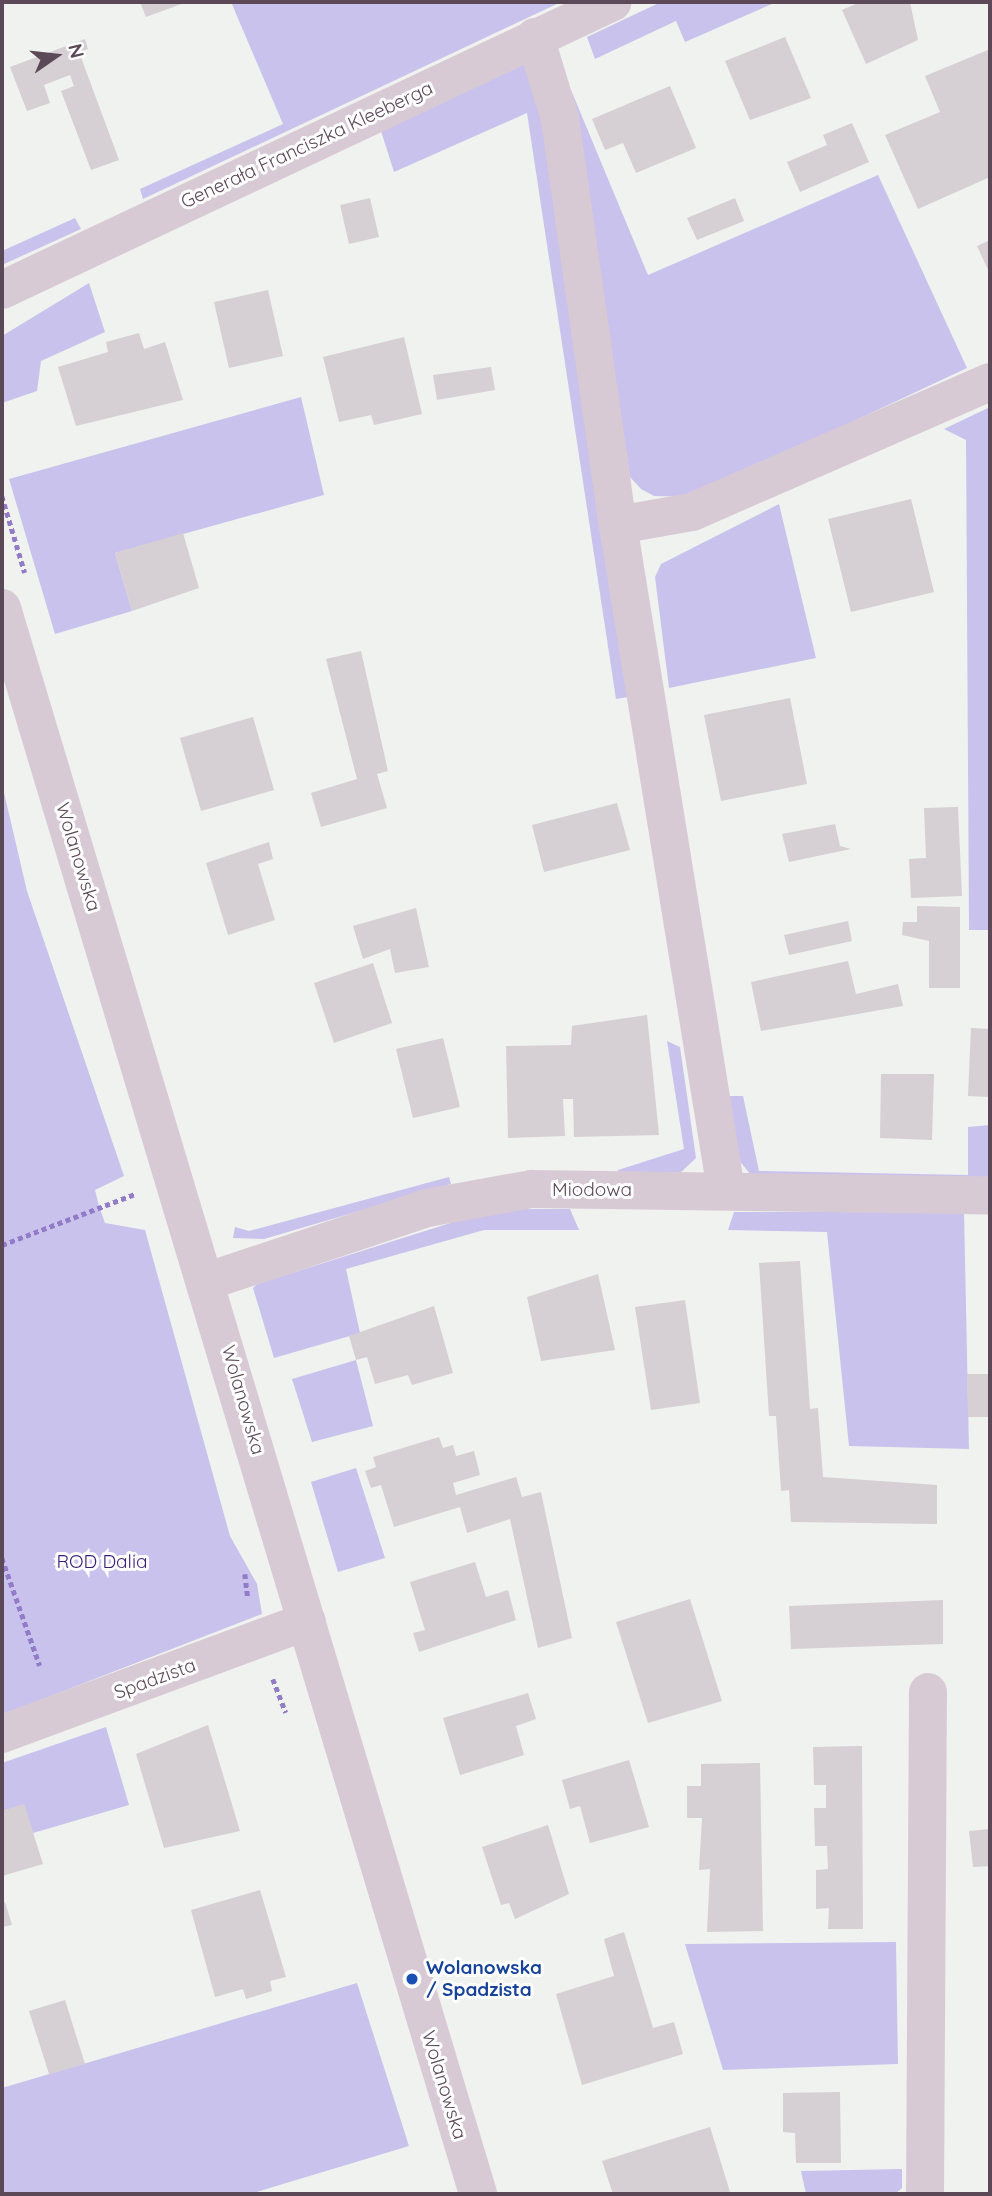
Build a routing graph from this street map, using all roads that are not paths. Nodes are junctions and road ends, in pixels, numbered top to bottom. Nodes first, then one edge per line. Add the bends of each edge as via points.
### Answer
1 (612, 2) edge
2 (535, 37) junction
3 (2, 290) edge
4 (990, 382) edge
5 (618, 525) junction
6 (2, 608) edge
7 (726, 1190) junction
8 (990, 1195) edge
9 (208, 1281) junction
10 (307, 1621) junction
11 (928, 1692) dead end
12 (2, 1734) edge
13 (478, 2194) edge
14 (925, 2194) edge

1 - 2 street, Generała Franciszka Kleeberga
2 - 3 street, Generała Franciszka Kleeberga
2 - 5 street via 559,119
4 - 5 street via 692,512
5 - 7 street
6 - 9 street, Wolanowska
7 - 8 street, Miodowa
7 - 9 street, Miodowa via 483,1195
9 - 10 street, Wolanowska
10 - 12 street, Spadzista
10 - 13 street, Wolanowska
11 - 14 street

